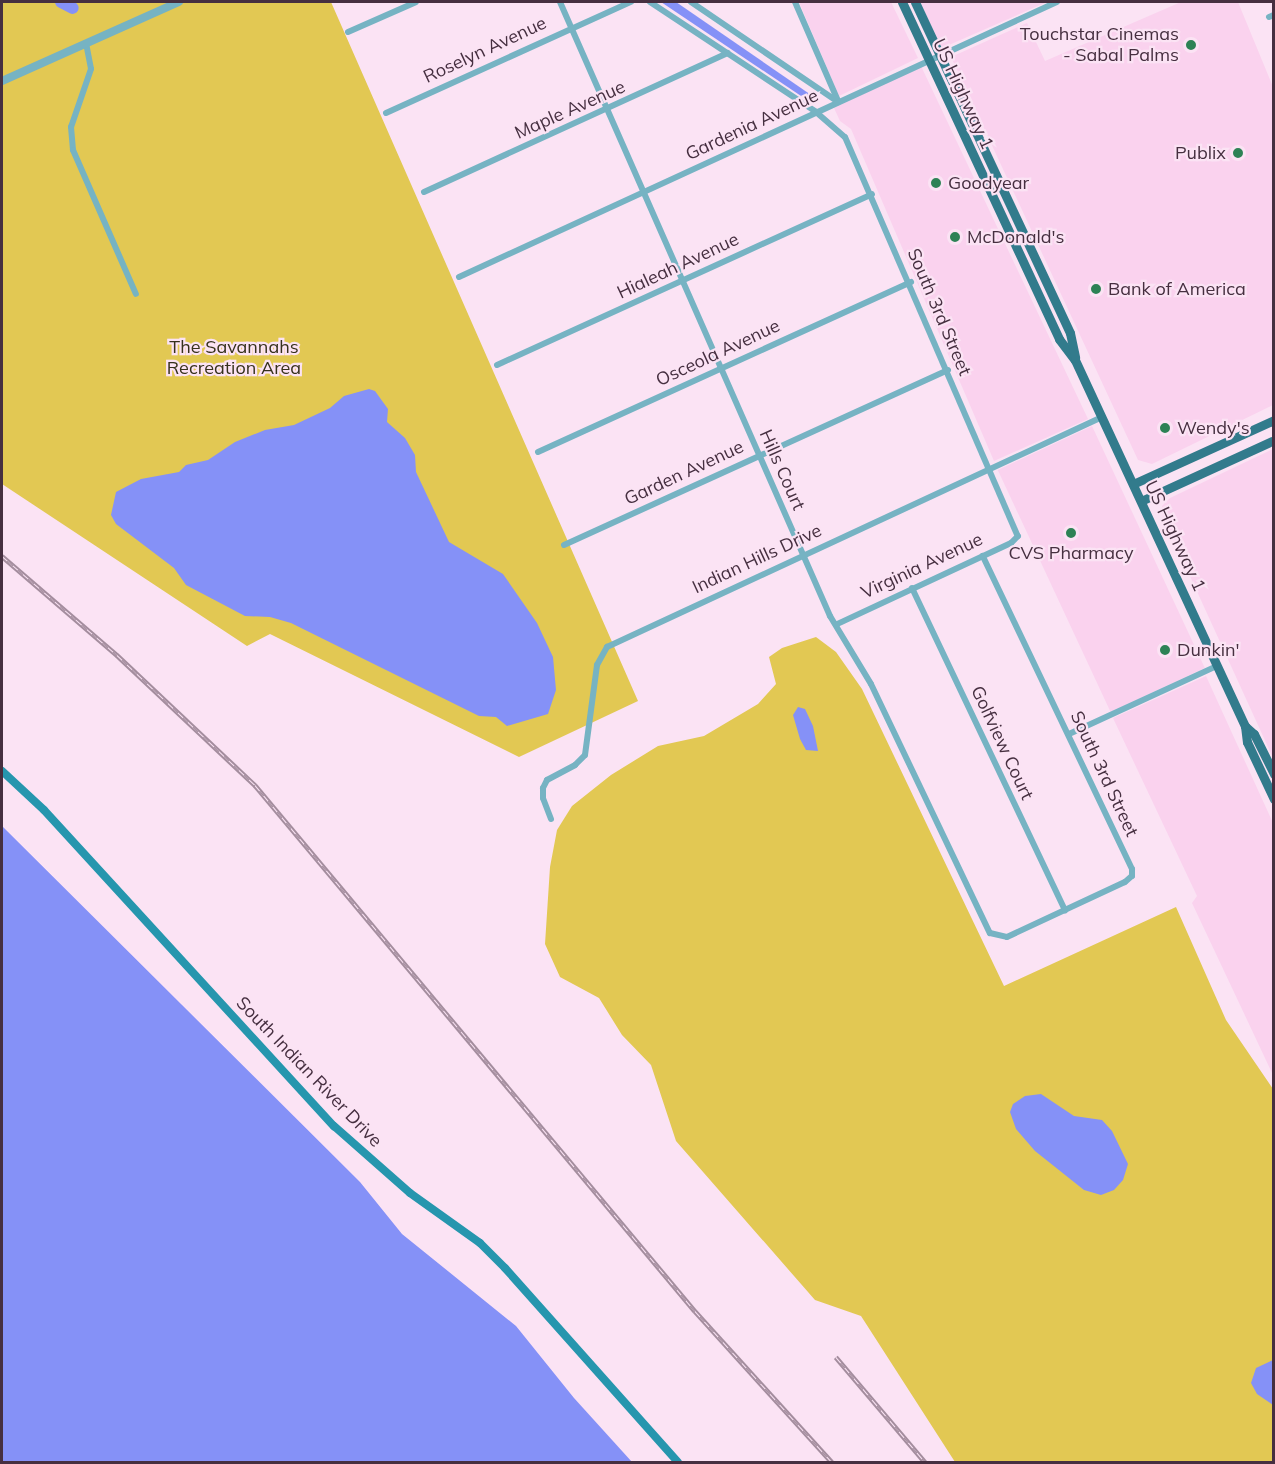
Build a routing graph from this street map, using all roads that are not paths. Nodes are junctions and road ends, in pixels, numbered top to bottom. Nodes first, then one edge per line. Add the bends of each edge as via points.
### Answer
1 (179, 2) edge
2 (416, 2) edge
3 (560, 2) edge
4 (631, 2) edge
5 (650, 2) edge
6 (691, 2) edge
7 (795, 2) edge
8 (902, 2) edge
9 (915, 2) edge
10 (1057, 2) edge
11 (571, 27) junction
12 (348, 33) dead end
13 (86, 43) junction
14 (728, 53) junction
15 (939, 53) junction
16 (928, 58) junction
17 (2, 81) edge
18 (829, 81) junction
19 (818, 90) junction
20 (838, 102) junction
21 (608, 110) junction
22 (816, 112) junction
23 (386, 113) dead end
24 (982, 174) junction
25 (1001, 185) junction
26 (424, 192) dead end
27 (644, 192) junction
28 (872, 194) junction
29 (994, 199) junction
30 (1015, 215) junction
31 (459, 277) dead end
32 (682, 281) junction
33 (911, 282) junction
34 (136, 294) dead end
35 (1075, 360) junction
36 (497, 365) dead end
37 (720, 369) junction
38 (948, 370) junction
39 (1102, 417) junction
40 (1274, 420) edge
41 (1274, 440) edge
42 (538, 452) dead end
43 (758, 456) junction
44 (990, 467) junction
45 (1133, 484) junction
46 (1141, 501) junction
47 (1018, 536) joint
48 (564, 545) dead end
49 (803, 554) junction
50 (983, 556) junction
51 (912, 588) junction
52 (837, 624) junction
53 (1218, 666) junction
54 (1245, 726) junction
55 (1069, 734) junction
56 (2, 771) edge
57 (1274, 774) edge
58 (1274, 799) edge
59 (551, 819) dead end
60 (1065, 910) junction
61 (678, 1462) edge

1 - 13 street
2 - 12 street
3 - 11 street, Hills Court
4 - 11 street, Roselyn Avenue
5 - 14 street, South 3rd Street
6 - 19 street
7 - 18 street
8 - 16 main road, US Highway 1
9 - 15 main road, US Highway 1
10 - 15 street, Gardenia Avenue
11 - 21 street, Hills Court
11 - 23 street, Roselyn Avenue
13 - 17 street
13 - 34 street via 91,69 71,127 73,150
14 - 21 street, Maple Avenue
14 - 22 street, South 3rd Street
15 - 16 street, Gardenia Avenue
15 - 25 main road, US Highway 1
16 - 20 street, Gardenia Avenue
16 - 24 main road, US Highway 1
18 - 19 street
18 - 20 street
19 - 20 street
20 - 22 street, Gardenia Avenue
21 - 26 street, Maple Avenue
21 - 27 street, Hills Court
22 - 27 street, Gardenia Avenue
22 - 28 street, South 3rd Street via 845,137
24 - 25 main road
24 - 29 main road, US Highway 1
25 - 30 main road, US Highway 1
27 - 31 street, Gardenia Avenue
27 - 32 street, Hills Court
28 - 32 street, Hialeah Avenue
28 - 33 street, South 3rd Street
29 - 30 main road
29 - 35 main road, US Highway 1 via 1059,339
30 - 35 main road, US Highway 1 via 1070,333
32 - 36 street, Hialeah Avenue
32 - 37 street, Hills Court
33 - 37 street, Osceola Avenue
33 - 38 street, South 3rd Street
35 - 39 main road, US Highway 1
37 - 42 street, Osceola Avenue
37 - 43 street, Hills Court
38 - 43 street, Garden Avenue
38 - 44 street, South 3rd Street
39 - 44 street, Indian Hills Drive
39 - 45 main road, US Highway 1
40 - 45 main road
41 - 46 main road
43 - 48 street, Garden Avenue
43 - 49 street, Hills Court
44 - 47 street, South 3rd Street
44 - 49 street, Indian Hills Drive
45 - 46 main road, US Highway 1
46 - 53 main road, US Highway 1
47 - 50 street, Virginia Avenue
49 - 52 street, Hills Court
49 - 59 street, Indian Hills Drive via 607,646 597,665 585,754 575,765 547,780 543,788
50 - 51 street, Virginia Avenue
50 - 55 street, South 3rd Street
51 - 52 street, Virginia Avenue
51 - 60 street, Golfview Court
52 - 60 street, Hills Court via 871,684 990,933 1007,937
53 - 54 main road, US Highway 1
53 - 55 street
54 - 57 main road, US Highway 1 via 1254,734
54 - 58 main road, US Highway 1 via 1247,742
55 - 60 street, South 3rd Street via 1132,876
56 - 61 main road, South Indian River Drive via 44,810 334,1125 410,1193 480,1243 505,1268

